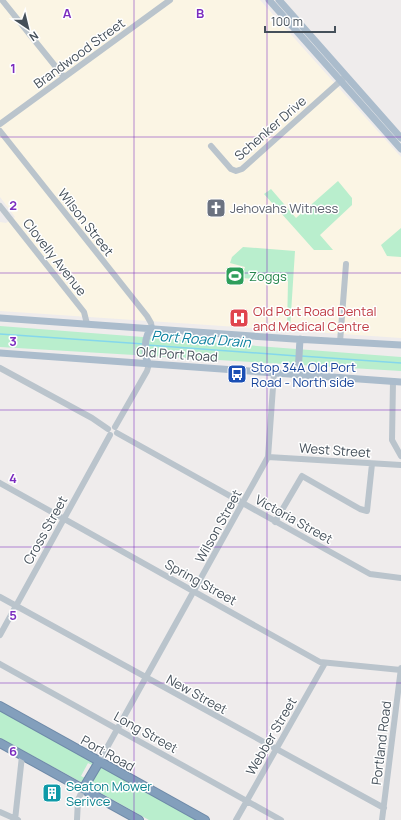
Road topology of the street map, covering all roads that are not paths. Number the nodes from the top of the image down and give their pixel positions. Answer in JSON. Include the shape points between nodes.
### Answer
{"nodes":[{"id":1,"x":2,"y":0,"type":"edge"},
{"id":2,"x":170,"y":0,"type":"edge"},
{"id":3,"x":269,"y":0,"type":"edge"},
{"id":4,"x":279,"y":0,"type":"edge"},
{"id":5,"x":64,"y":77,"type":"junction"},
{"id":6,"x":343,"y":78,"type":"junction"},
{"id":7,"x":0,"y":124,"type":"edge"},
{"id":8,"x":0,"y":131,"type":"edge"},
{"id":9,"x":401,"y":138,"type":"edge"},
{"id":10,"x":211,"y":146,"type":"dead end"},
{"id":11,"x":401,"y":150,"type":"edge"},
{"id":12,"x":0,"y":206,"type":"edge"},
{"id":13,"x":6,"y":214,"type":"junction"},
{"id":14,"x":0,"y":217,"type":"edge"},
{"id":15,"x":346,"y":264,"type":"dead end"},
{"id":16,"x":0,"y":318,"type":"edge"},
{"id":17,"x":87,"y":324,"type":"junction"},
{"id":18,"x":152,"y":328,"type":"junction"},
{"id":19,"x":300,"y":339,"type":"junction"},
{"id":20,"x":340,"y":342,"type":"junction"},
{"id":21,"x":401,"y":345,"type":"edge"},
{"id":22,"x":0,"y":353,"type":"edge"},
{"id":23,"x":147,"y":361,"type":"junction"},
{"id":24,"x":0,"y":368,"type":"edge"},
{"id":25,"x":274,"y":372,"type":"junction"},
{"id":26,"x":298,"y":374,"type":"junction"},
{"id":27,"x":393,"y":381,"type":"junction"},
{"id":28,"x":401,"y":382,"type":"edge"},
{"id":29,"x":111,"y":430,"type":"junction"},
{"id":30,"x":392,"y":440,"type":"junction"},
{"id":31,"x":401,"y":441,"type":"edge"},
{"id":32,"x":401,"y":456,"type":"edge"},
{"id":33,"x":268,"y":457,"type":"junction"},
{"id":34,"x":372,"y":464,"type":"junction"},
{"id":35,"x":401,"y":465,"type":"edge"},
{"id":36,"x":0,"y":483,"type":"edge"},
{"id":37,"x":243,"y":504,"type":"junction"},
{"id":38,"x":64,"y":519,"type":"junction"},
{"id":39,"x":275,"y":522,"type":"junction"},
{"id":40,"x":401,"y":578,"type":"edge"},
{"id":41,"x":195,"y":591,"type":"junction"},
{"id":42,"x":0,"y":597,"type":"edge"},
{"id":43,"x":16,"y":606,"type":"junction"},
{"id":44,"x":0,"y":635,"type":"edge"},
{"id":45,"x":0,"y":664,"type":"edge"},
{"id":46,"x":325,"y":664,"type":"junction"},
{"id":47,"x":401,"y":669,"type":"edge"},
{"id":48,"x":146,"y":678,"type":"junction"},
{"id":49,"x":400,"y":680,"type":"edge"},
{"id":50,"x":0,"y":706,"type":"edge"},
{"id":51,"x":117,"y":729,"type":"junction"},
{"id":52,"x":0,"y":743,"type":"edge"},
{"id":53,"x":276,"y":750,"type":"junction"},
{"id":54,"x":22,"y":756,"type":"junction"},
{"id":55,"x":99,"y":762,"type":"junction"},
{"id":56,"x":83,"y":789,"type":"junction"},
{"id":57,"x":247,"y":801,"type":"junction"},
{"id":58,"x":384,"y":808,"type":"junction"},
{"id":59,"x":0,"y":812,"type":"edge"},
{"id":60,"x":16,"y":820,"type":"edge"},
{"id":61,"x":77,"y":820,"type":"edge"},
{"id":62,"x":139,"y":820,"type":"edge"},
{"id":63,"x":205,"y":820,"type":"edge"},
{"id":64,"x":236,"y":820,"type":"edge"},
{"id":65,"x":281,"y":820,"type":"edge"},
{"id":66,"x":382,"y":820,"type":"edge"}],
"edges":[{"from":1,"to":5,"type":"street"},
{"from":2,"to":5,"type":"street","name":"Brandwood Street"},
{"from":3,"to":6,"type":"main road"},
{"from":4,"to":6,"type":"main road"},
{"from":5,"to":7,"type":"street","name":"Brandwood Street"},
{"from":6,"to":9,"type":"main road"},
{"from":6,"to":10,"type":"street","name":"Schenker Drive","via":[[242,168],[236,171],[231,169]]},
{"from":6,"to":11,"type":"main road"},
{"from":8,"to":18,"type":"street","name":"Wilson Street","via":[[147,316]]},
{"from":12,"to":13,"type":"street","name":"Clovelly Avenue"},
{"from":13,"to":14,"type":"street"},
{"from":13,"to":17,"type":"street","name":"Clovelly Avenue","via":[[84,312]]},
{"from":15,"to":20,"type":"street"},
{"from":16,"to":17,"type":"main road","name":"Old Port Road"},
{"from":17,"to":18,"type":"main road","name":"Old Port Road"},
{"from":18,"to":19,"type":"main road","name":"Old Port Road"},
{"from":18,"to":23,"type":"main road","via":[[147,336]]},
{"from":19,"to":20,"type":"main road","name":"Old Port Road"},
{"from":19,"to":26,"type":"main road"},
{"from":20,"to":21,"type":"main road","name":"Old Port Road"},
{"from":22,"to":23,"type":"main road","name":"Old Port Road"},
{"from":23,"to":25,"type":"main road","name":"Old Port Road"},
{"from":23,"to":29,"type":"street","name":"Cross Street","via":[[147,371]]},
{"from":24,"to":29,"type":"street"},
{"from":25,"to":26,"type":"main road","name":"Old Port Road"},
{"from":25,"to":33,"type":"street","name":"Wilson Street"},
{"from":26,"to":27,"type":"main road","name":"Old Port Road"},
{"from":27,"to":28,"type":"main road","name":"Old Port Road"},
{"from":27,"to":30,"type":"street"},
{"from":29,"to":37,"type":"street","name":"Victoria Street","via":[[118,430],[117,433]]},
{"from":29,"to":38,"type":"street","name":"Cross Street"},
{"from":30,"to":31,"type":"street"},
{"from":30,"to":32,"type":"street"},
{"from":33,"to":34,"type":"street","name":"West Street"},
{"from":33,"to":37,"type":"street","name":"Wilson Street"},
{"from":34,"to":35,"type":"street","name":"West Street"},
{"from":34,"to":39,"type":"street","via":[[367,510],[360,509],[302,476]]},
{"from":36,"to":38,"type":"street","name":"Spring Street"},
{"from":37,"to":39,"type":"street","name":"Victoria Street"},
{"from":37,"to":41,"type":"street","name":"Wilson Street"},
{"from":38,"to":41,"type":"street","name":"Spring Street"},
{"from":38,"to":43,"type":"street","name":"Cross Street"},
{"from":39,"to":40,"type":"street","name":"Victoria Street","via":[[370,574]]},
{"from":41,"to":46,"type":"street","name":"Spring Street"},
{"from":41,"to":48,"type":"street","name":"Wilson Street"},
{"from":42,"to":43,"type":"street","name":"New Street"},
{"from":43,"to":44,"type":"street","name":"Cross Street"},
{"from":43,"to":48,"type":"street","name":"New Street"},
{"from":45,"to":51,"type":"street","name":"Long Street"},
{"from":46,"to":47,"type":"street","name":"Spring Street"},
{"from":46,"to":53,"type":"street","name":"Webber Street"},
{"from":47,"to":49,"type":"street","name":"Portland Road"},
{"from":48,"to":51,"type":"street","name":"Wilson Street"},
{"from":48,"to":53,"type":"street","name":"New Street"},
{"from":49,"to":58,"type":"street","name":"Portland Road"},
{"from":50,"to":55,"type":"highway","name":"Port Road"},
{"from":51,"to":55,"type":"street","name":"Wilson Street"},
{"from":51,"to":57,"type":"street","name":"Long Street"},
{"from":52,"to":54,"type":"highway"},
{"from":53,"to":57,"type":"street","name":"Webber Street"},
{"from":53,"to":58,"type":"street","name":"New Street"},
{"from":54,"to":56,"type":"highway"},
{"from":54,"to":60,"type":"street"},
{"from":55,"to":56,"type":"highway"},
{"from":55,"to":63,"type":"highway","name":"Port Road"},
{"from":56,"to":61,"type":"street","via":[[78,800]]},
{"from":56,"to":62,"type":"highway"},
{"from":57,"to":64,"type":"street","name":"Webber Street"},
{"from":57,"to":65,"type":"street","name":"Long Street"},
{"from":58,"to":66,"type":"street","name":"Portland Road"},
{"from":59,"to":60,"type":"street"}]}
